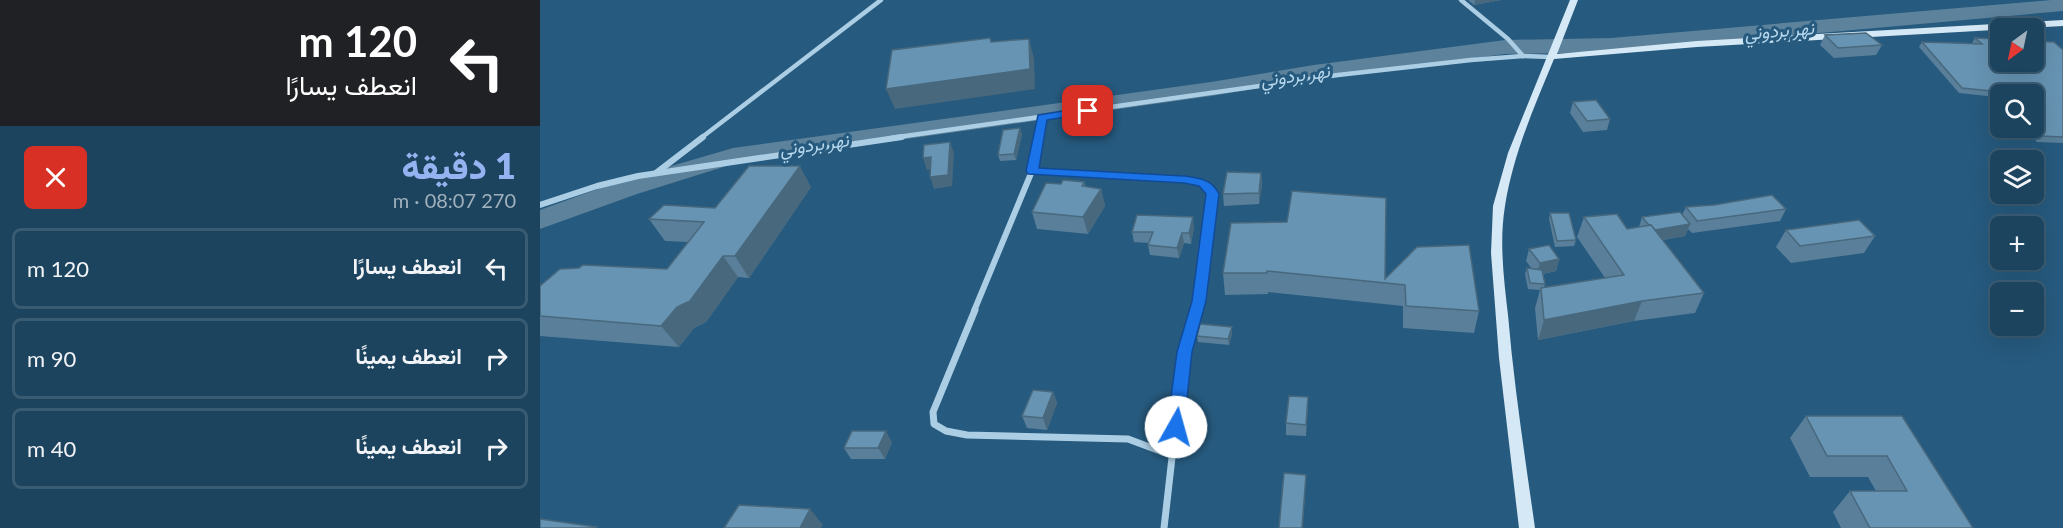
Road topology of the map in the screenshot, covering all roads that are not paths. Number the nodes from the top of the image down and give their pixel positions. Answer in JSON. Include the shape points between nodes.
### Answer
{"nodes":[{"id":1,"x":881,"y":0,"type":"edge"},
{"id":2,"x":1461,"y":0,"type":"edge"},
{"id":3,"x":1574,"y":0,"type":"edge"},
{"id":4,"x":2063,"y":22,"type":"edge"},
{"id":5,"x":1553,"y":54,"type":"junction"},
{"id":6,"x":1522,"y":56,"type":"junction"},
{"id":7,"x":1042,"y":117,"type":"junction"},
{"id":8,"x":1032,"y":171,"type":"junction"},
{"id":9,"x":656,"y":174,"type":"junction"},
{"id":10,"x":540,"y":205,"type":"edge"},
{"id":11,"x":1171,"y":455,"type":"junction"},
{"id":12,"x":1164,"y":528,"type":"edge"},
{"id":13,"x":1527,"y":528,"type":"edge"}],
"edges":[{"from":1,"to":9,"type":"street"},
{"from":2,"to":6,"type":"street","via":[[1508,39]]},
{"from":3,"to":5,"type":"main road"},
{"from":4,"to":5,"type":"main road"},
{"from":5,"to":6,"type":"street"},
{"from":5,"to":13,"type":"main road","via":[[1508,170],[1499,207],[1502,325]]},
{"from":6,"to":7,"type":"street","via":[[1338,75]]},
{"from":7,"to":8,"type":"street"},
{"from":7,"to":9,"type":"street"},
{"from":8,"to":11,"type":"street","via":[[1184,180],[1203,183],[1210,189],[1212,205],[1199,301],[1184,352]]},
{"from":8,"to":11,"type":"street","via":[[936,404],[934,424],[941,431],[970,435],[1128,439]]},
{"from":9,"to":10,"type":"street","via":[[597,186]]},
{"from":11,"to":12,"type":"street"}]}
